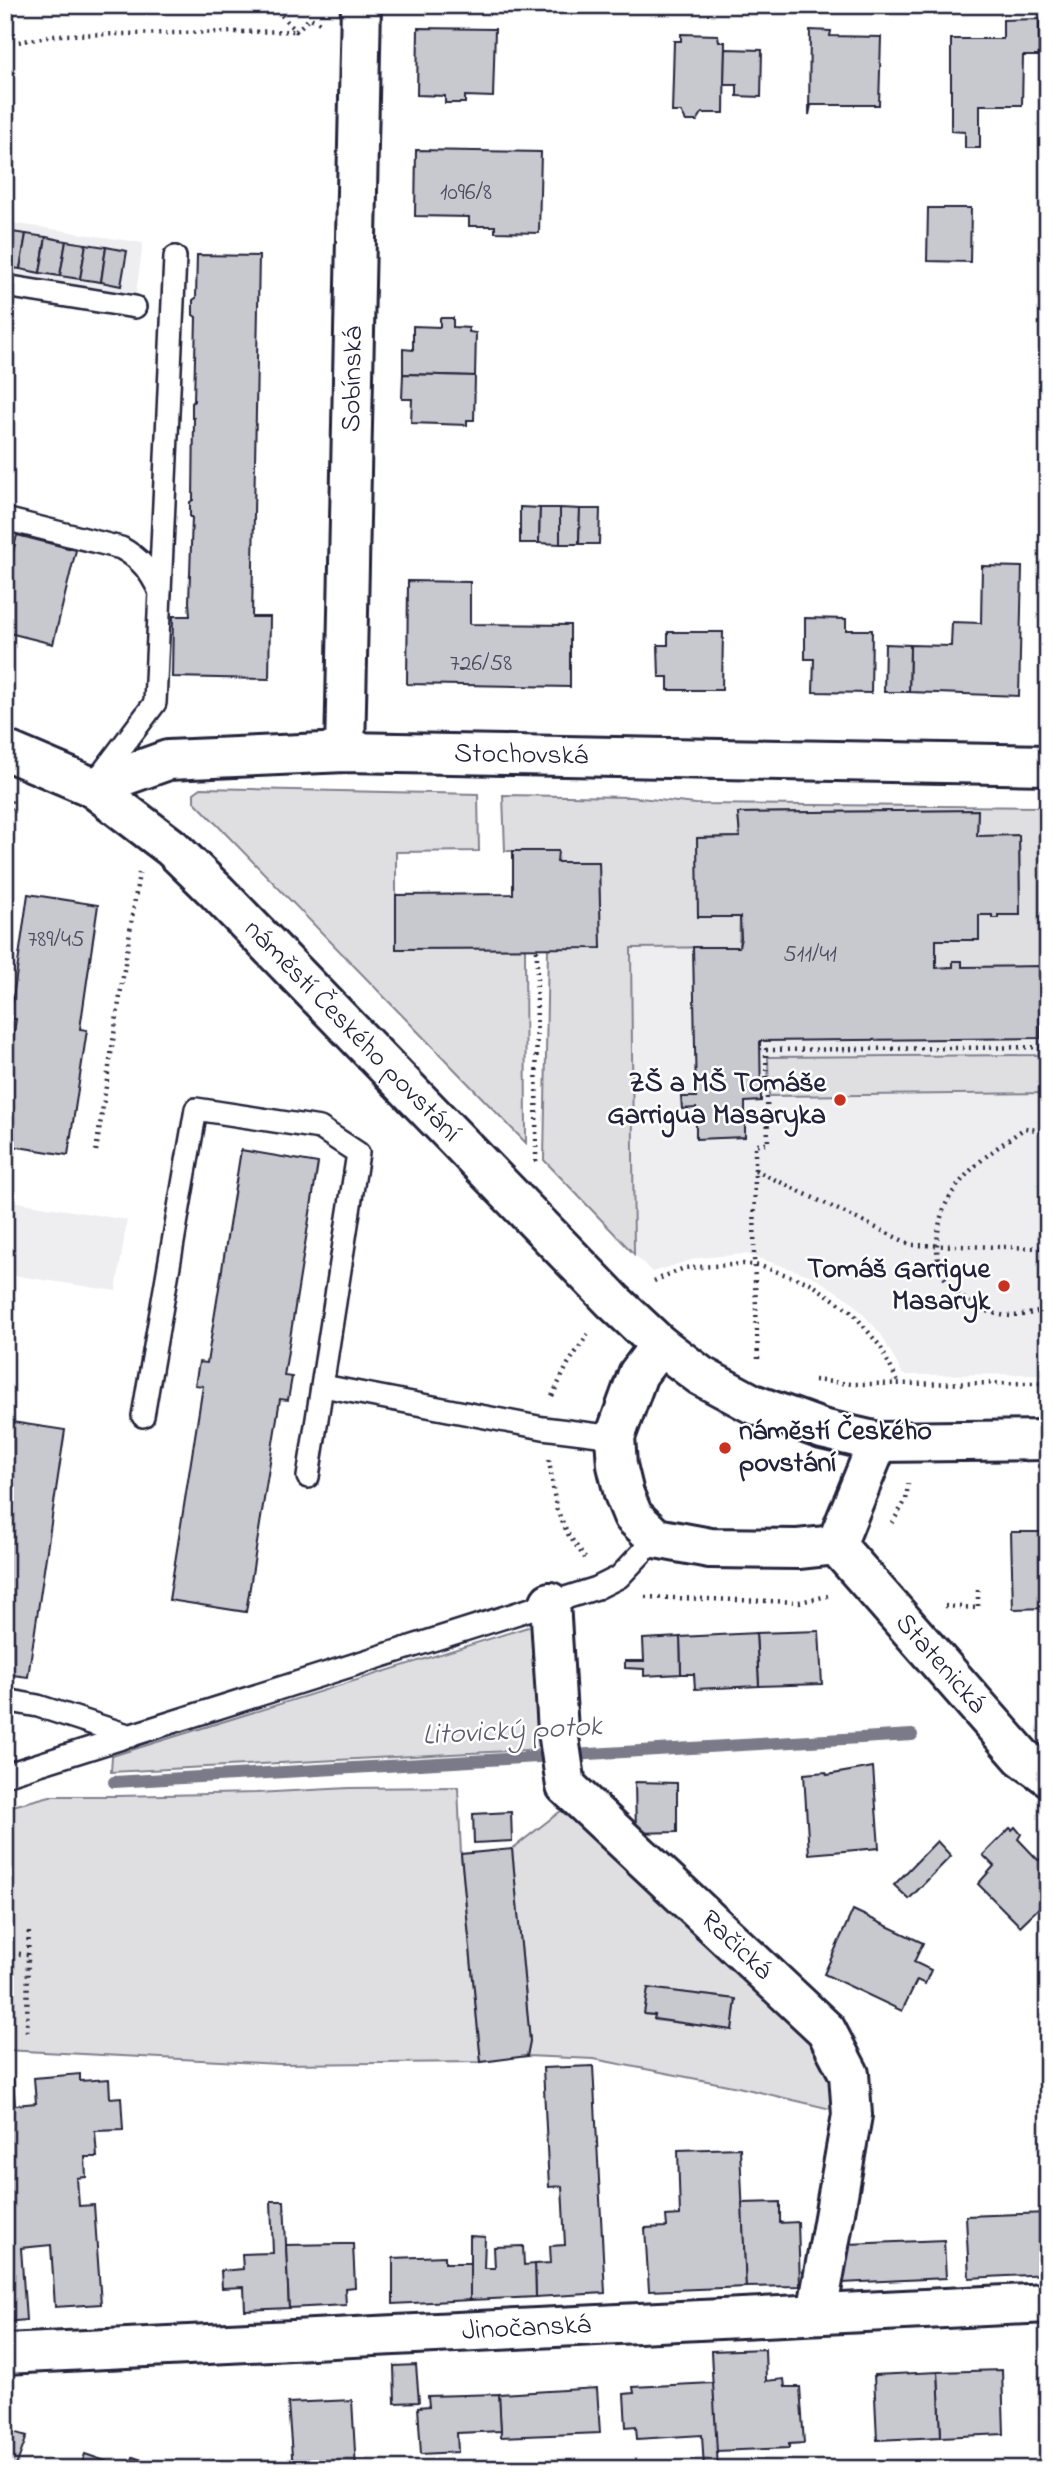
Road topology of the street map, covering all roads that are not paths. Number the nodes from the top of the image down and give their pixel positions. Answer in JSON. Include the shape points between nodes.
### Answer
{"nodes":[{"id":1,"x":360,"y":24,"type":"edge"},
{"id":2,"x":175,"y":257,"type":"dead end"},
{"id":3,"x":5,"y":286,"type":"edge"},
{"id":4,"x":135,"y":307,"type":"dead end"},
{"id":5,"x":5,"y":519,"type":"edge"},
{"id":6,"x":161,"y":596,"type":"junction"},
{"id":7,"x":5,"y":750,"type":"edge"},
{"id":8,"x":345,"y":752,"type":"junction"},
{"id":9,"x":1048,"y":765,"type":"edge"},
{"id":10,"x":92,"y":787,"type":"junction"},
{"id":11,"x":660,"y":1345,"type":"junction"},
{"id":12,"x":323,"y":1386,"type":"junction"},
{"id":13,"x":143,"y":1416,"type":"dead end"},
{"id":14,"x":615,"y":1437,"type":"junction"},
{"id":15,"x":1048,"y":1440,"type":"edge"},
{"id":16,"x":878,"y":1442,"type":"junction"},
{"id":17,"x":308,"y":1477,"type":"dead end"},
{"id":18,"x":656,"y":1538,"type":"junction"},
{"id":19,"x":836,"y":1545,"type":"junction"},
{"id":20,"x":550,"y":1602,"type":"junction"},
{"id":21,"x":5,"y":1700,"type":"edge"},
{"id":22,"x":131,"y":1736,"type":"junction"},
{"id":23,"x":1035,"y":1766,"type":"edge"},
{"id":24,"x":5,"y":1775,"type":"edge"},
{"id":25,"x":1048,"y":2303,"type":"edge"},
{"id":26,"x":817,"y":2314,"type":"junction"},
{"id":27,"x":5,"y":2354,"type":"edge"}],
"edges":[{"from":1,"to":8,"type":"street","name":"Sobínská"},
{"from":2,"to":6,"type":"lane"},
{"from":3,"to":4,"type":"lane"},
{"from":5,"to":6,"type":"lane","via":[[121,548],[150,572]]},
{"from":6,"to":10,"type":"lane","via":[[155,703]]},
{"from":7,"to":10,"type":"street"},
{"from":8,"to":9,"type":"street","name":"Stochovská"},
{"from":8,"to":10,"type":"street","name":"Stochovská","via":[[168,760]]},
{"from":10,"to":11,"type":"street","name":"náměstí Českého povstání","via":[[172,848],[217,892]]},
{"from":11,"to":14,"type":"street","via":[[638,1374]]},
{"from":11,"to":16,"type":"street","name":"náměstí Českého povstání","via":[[701,1376],[753,1404],[822,1429]]},
{"from":12,"to":13,"type":"lane","via":[[358,1153],[320,1128],[196,1110]]},
{"from":12,"to":14,"type":"lane","via":[[543,1428]]},
{"from":12,"to":17,"type":"lane"},
{"from":14,"to":18,"type":"street","via":[[624,1494],[633,1516]]},
{"from":15,"to":16,"type":"street","name":"náměstí Českého povstání"},
{"from":16,"to":19,"type":"street"},
{"from":18,"to":19,"type":"street","via":[[710,1548]]},
{"from":18,"to":20,"type":"lane","via":[[619,1577]]},
{"from":19,"to":23,"type":"street","name":"Statenická"},
{"from":20,"to":22,"type":"lane"},
{"from":20,"to":26,"type":"street","name":"Račická","via":[[566,1786],[826,2030],[849,2074],[852,2115]]},
{"from":21,"to":22,"type":"lane"},
{"from":22,"to":24,"type":"lane"},
{"from":25,"to":26,"type":"street","name":"Jinočanská"},
{"from":26,"to":27,"type":"street","name":"Jinočanská"}]}
